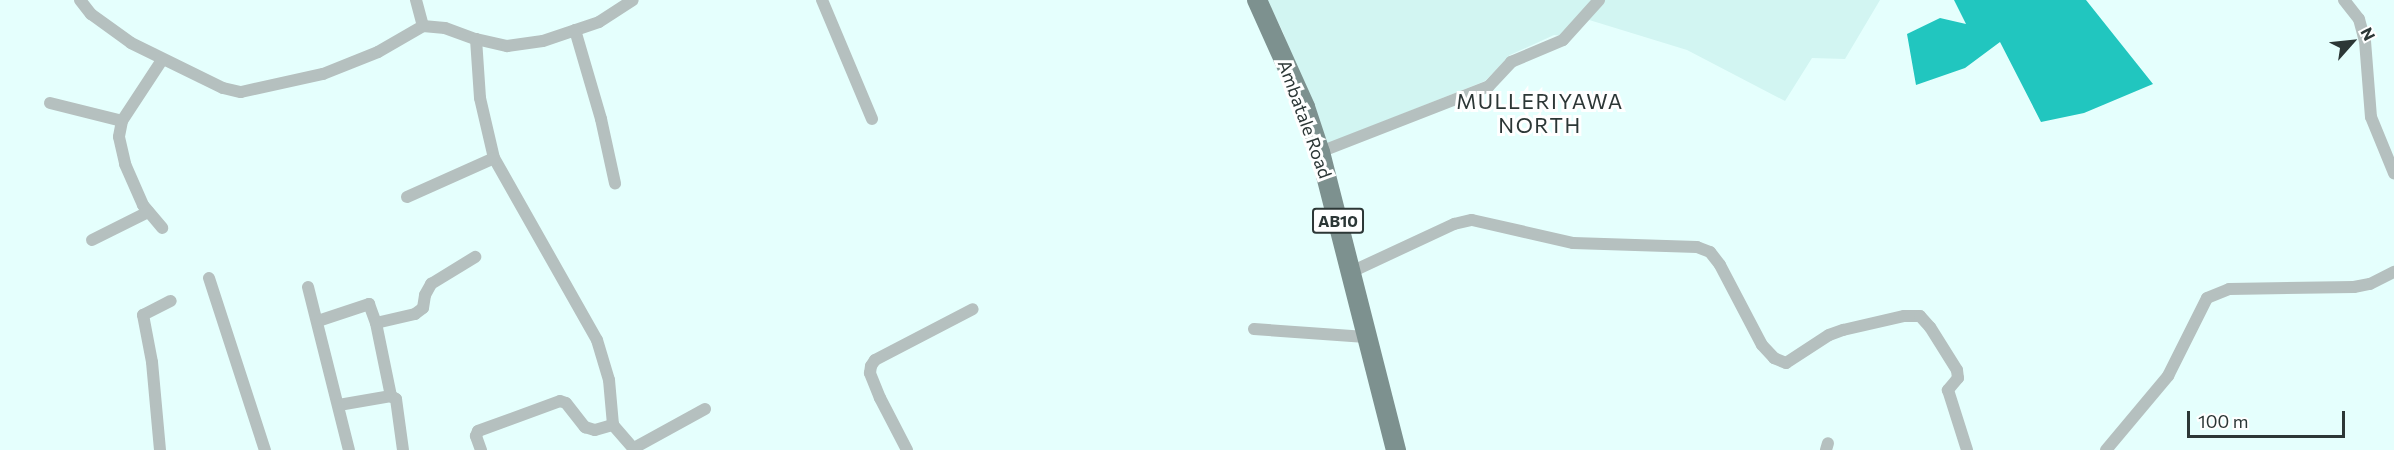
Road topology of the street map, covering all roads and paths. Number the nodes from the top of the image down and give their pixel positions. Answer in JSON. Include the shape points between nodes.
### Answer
{"nodes":[{"id":1,"x":416,"y":0,"type":"edge"},
{"id":2,"x":633,"y":0,"type":"edge"},
{"id":3,"x":822,"y":0,"type":"edge"},
{"id":4,"x":1257,"y":0,"type":"edge"},
{"id":5,"x":1599,"y":0,"type":"edge"},
{"id":6,"x":2344,"y":0,"type":"edge"},
{"id":7,"x":86,"y":2,"type":"edge"},
{"id":8,"x":615,"y":4,"type":"edge"},
{"id":9,"x":423,"y":26,"type":"junction"},
{"id":10,"x":575,"y":30,"type":"junction"},
{"id":11,"x":476,"y":39,"type":"junction"},
{"id":12,"x":162,"y":60,"type":"junction"},
{"id":13,"x":50,"y":103,"type":"dead end"},
{"id":14,"x":872,"y":119,"type":"dead end"},
{"id":15,"x":122,"y":121,"type":"junction"},
{"id":16,"x":1320,"y":152,"type":"junction"},
{"id":17,"x":495,"y":158,"type":"junction"},
{"id":18,"x":2394,"y":173,"type":"edge"},
{"id":19,"x":615,"y":183,"type":"dead end"},
{"id":20,"x":407,"y":197,"type":"dead end"},
{"id":21,"x":148,"y":212,"type":"junction"},
{"id":22,"x":162,"y":228,"type":"dead end"},
{"id":23,"x":92,"y":240,"type":"dead end"},
{"id":24,"x":475,"y":257,"type":"dead end"},
{"id":25,"x":2394,"y":272,"type":"edge"},
{"id":26,"x":1351,"y":273,"type":"junction"},
{"id":27,"x":209,"y":278,"type":"dead end"},
{"id":28,"x":308,"y":287,"type":"dead end"},
{"id":29,"x":171,"y":301,"type":"dead end"},
{"id":30,"x":973,"y":309,"type":"dead end"},
{"id":31,"x":318,"y":321,"type":"junction"},
{"id":32,"x":376,"y":323,"type":"junction"},
{"id":33,"x":1254,"y":329,"type":"dead end"},
{"id":34,"x":1366,"y":337,"type":"junction"},
{"id":35,"x":391,"y":396,"type":"junction"},
{"id":36,"x":339,"y":405,"type":"junction"},
{"id":37,"x":705,"y":409,"type":"dead end"},
{"id":38,"x":613,"y":425,"type":"junction"},
{"id":39,"x":635,"y":449,"type":"edge"},
{"id":40,"x":160,"y":450,"type":"edge"},
{"id":41,"x":265,"y":450,"type":"edge"},
{"id":42,"x":349,"y":450,"type":"edge"},
{"id":43,"x":403,"y":450,"type":"edge"},
{"id":44,"x":481,"y":450,"type":"edge"},
{"id":45,"x":907,"y":450,"type":"edge"},
{"id":46,"x":1396,"y":450,"type":"edge"},
{"id":47,"x":1966,"y":450,"type":"edge"},
{"id":48,"x":2106,"y":450,"type":"edge"}],
"edges":[{"from":1,"to":9,"type":"street"},
{"from":2,"to":8,"type":"street"},
{"from":3,"to":14,"type":"street"},
{"from":4,"to":16,"type":"main road","name":"Ambatale Road","number":"AB10","via":[[1305,107]]},
{"from":5,"to":16,"type":"street","via":[[1563,40],[1511,62],[1490,86]]},
{"from":6,"to":18,"type":"street","via":[[2359,19],[2365,41],[2371,117]]},
{"from":7,"to":12,"type":"street","via":[[131,44]]},
{"from":8,"to":10,"type":"street","via":[[599,22]]},
{"from":9,"to":11,"type":"street","via":[[445,27]]},
{"from":9,"to":12,"type":"street","via":[[378,52],[323,74],[241,92],[223,88]]},
{"from":10,"to":11,"type":"street","via":[[543,41],[507,46]]},
{"from":10,"to":19,"type":"street"},
{"from":11,"to":17,"type":"street","via":[[480,98]]},
{"from":12,"to":15,"type":"street"},
{"from":13,"to":15,"type":"street"},
{"from":15,"to":21,"type":"street","via":[[121,151]]},
{"from":16,"to":26,"type":"main road","name":"Ambatale Road","number":"AB10"},
{"from":17,"to":20,"type":"street"},
{"from":17,"to":38,"type":"street","via":[[597,340],[609,380]]},
{"from":21,"to":22,"type":"street"},
{"from":21,"to":23,"type":"street"},
{"from":24,"to":32,"type":"street","via":[[431,284],[423,308],[415,314]]},
{"from":25,"to":48,"type":"street","via":[[2354,287],[2229,289],[2207,298],[2168,376]]},
{"from":26,"to":34,"type":"main road","name":"Ambatale Road","number":"AB10"},
{"from":26,"to":47,"type":"street","via":[[1454,224],[1472,220],[1574,243],[1697,247],[1710,252],[1720,265],[1762,345],[1774,358],[1786,363],[1828,335],[1904,316],[1920,316],[1957,370],[1958,378],[1948,390]]},
{"from":27,"to":41,"type":"street"},
{"from":28,"to":31,"type":"street"},
{"from":29,"to":40,"type":"street","via":[[143,315],[152,362]]},
{"from":30,"to":45,"type":"street","via":[[875,360],[871,366],[880,398]]},
{"from":31,"to":32,"type":"street","via":[[369,304]]},
{"from":31,"to":36,"type":"street"},
{"from":32,"to":35,"type":"street"},
{"from":33,"to":34,"type":"street"},
{"from":34,"to":46,"type":"main road","name":"Ambatale Road","number":"AB10"},
{"from":35,"to":36,"type":"street"},
{"from":35,"to":43,"type":"street","via":[[396,399]]},
{"from":36,"to":42,"type":"street"},
{"from":37,"to":39,"type":"street"},
{"from":38,"to":39,"type":"street"},
{"from":38,"to":44,"type":"street","via":[[595,430],[585,427],[560,401],[478,430]]}]}
